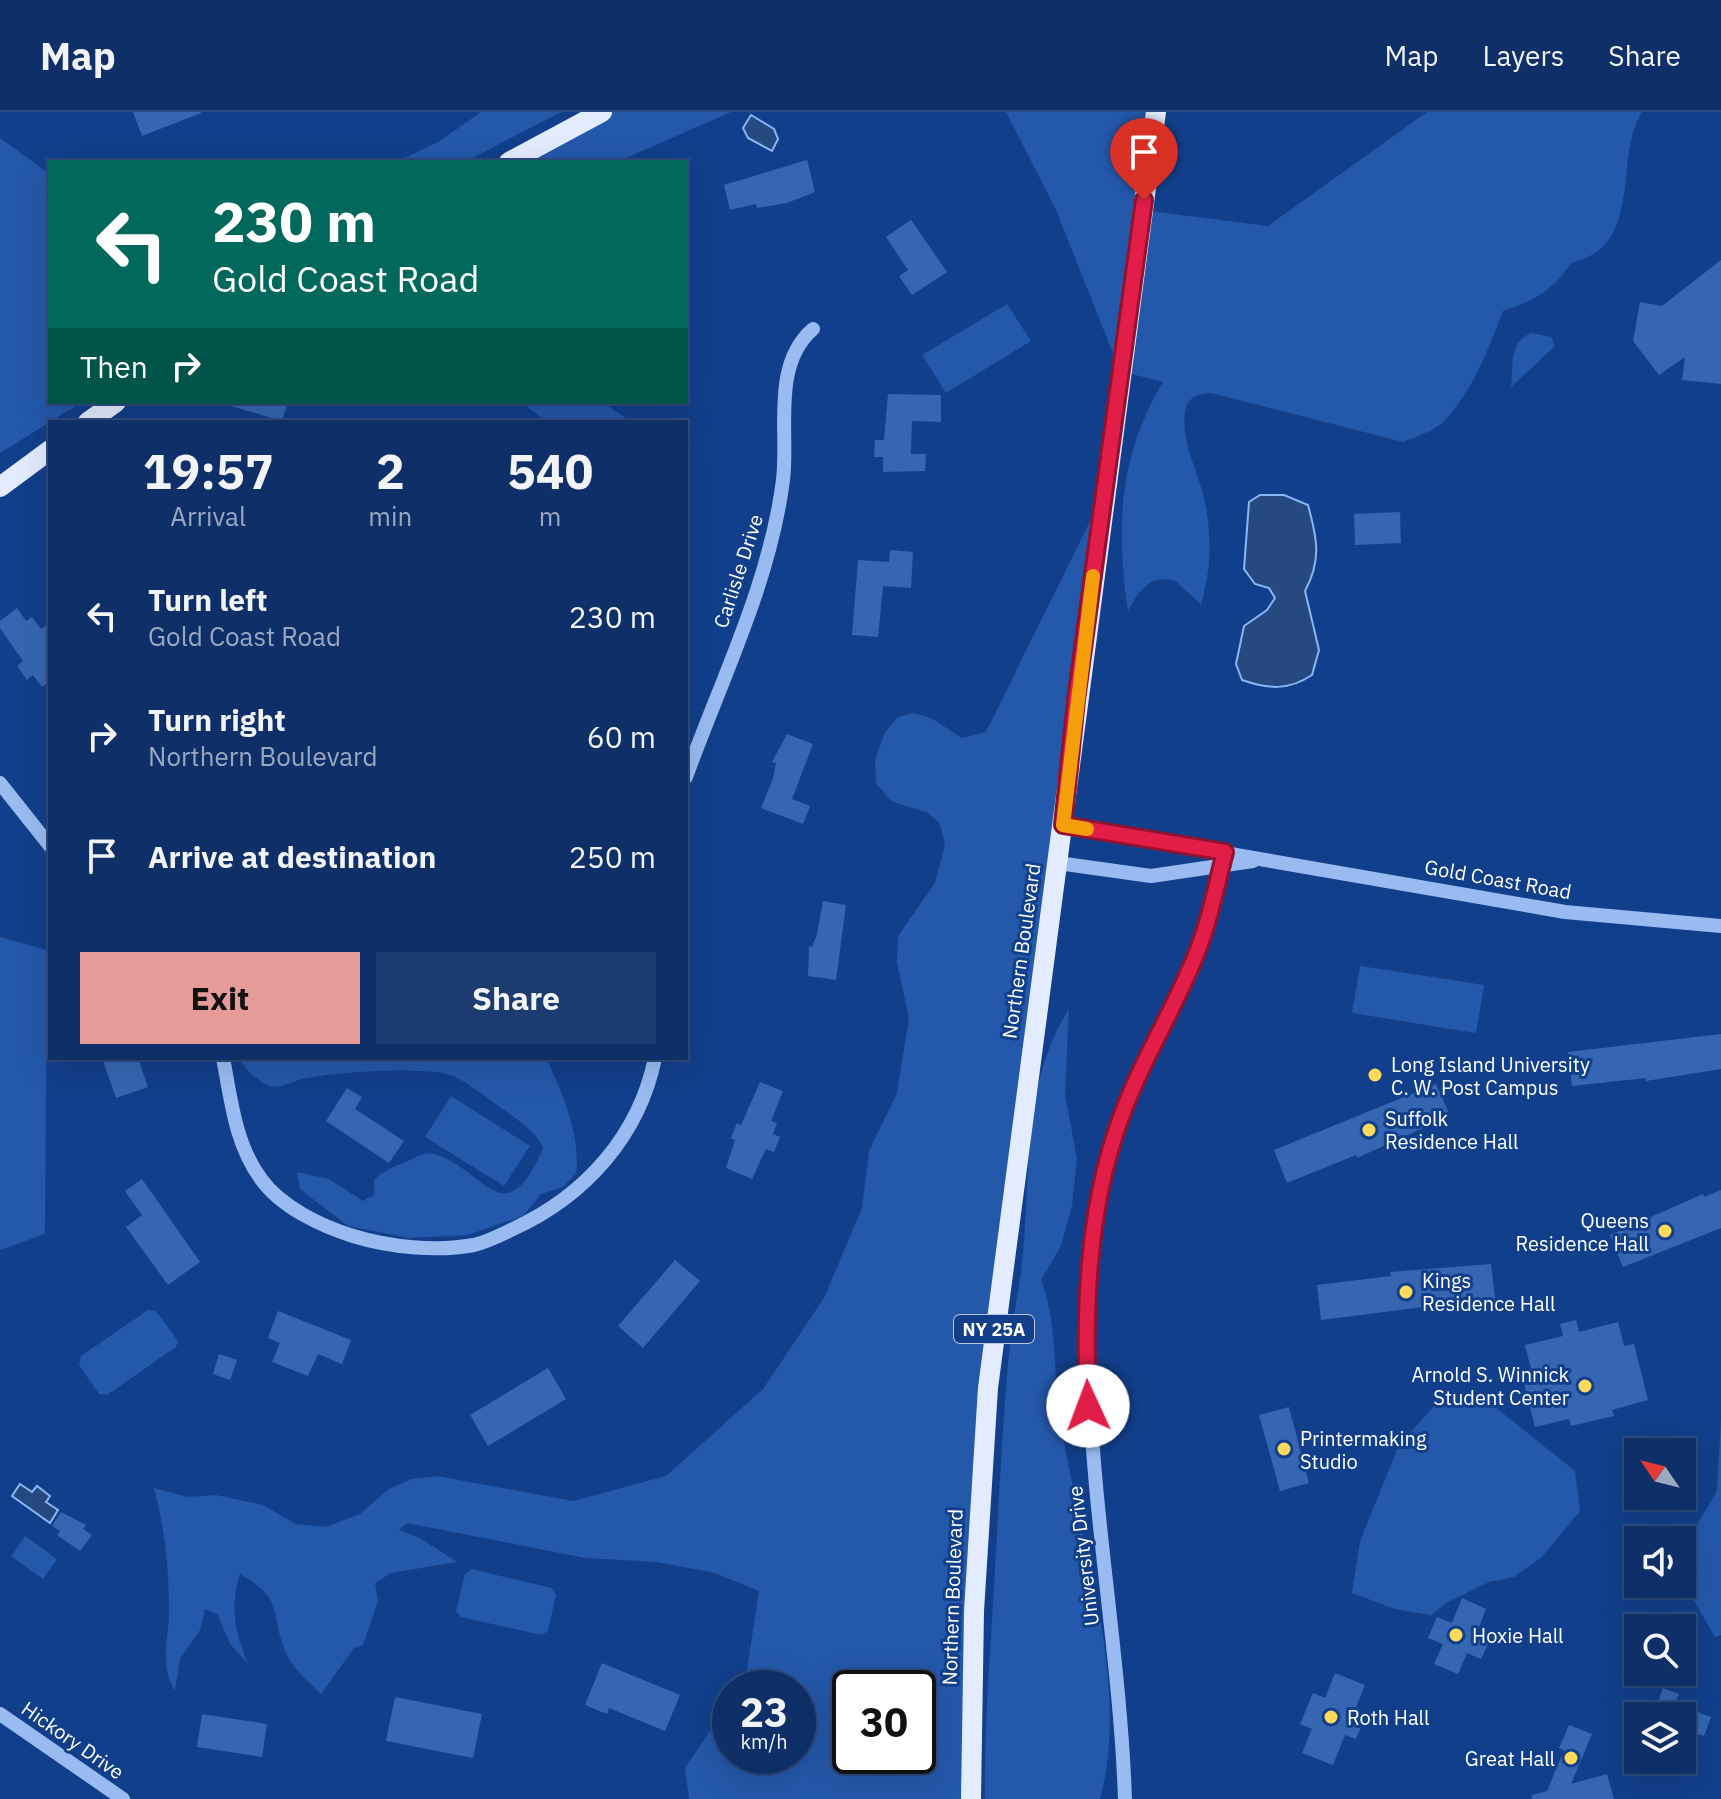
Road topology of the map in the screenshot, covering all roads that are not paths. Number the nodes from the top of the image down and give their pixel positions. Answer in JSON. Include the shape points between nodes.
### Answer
{"nodes":[{"id":1,"x":602,"y":112,"type":"edge"},
{"id":2,"x":1156,"y":112,"type":"edge"},
{"id":3,"x":513,"y":160,"type":"edge"},
{"id":4,"x":813,"y":329,"type":"dead end"},
{"id":5,"x":113,"y":404,"type":"edge"},
{"id":6,"x":91,"y":420,"type":"edge"},
{"id":7,"x":48,"y":451,"type":"edge"},
{"id":8,"x":0,"y":487,"type":"edge"},
{"id":9,"x":688,"y":771,"type":"edge"},
{"id":10,"x":0,"y":783,"type":"edge"},
{"id":11,"x":1063,"y":825,"type":"junction"},
{"id":12,"x":48,"y":843,"type":"edge"},
{"id":13,"x":1223,"y":859,"type":"junction"},
{"id":14,"x":1058,"y":863,"type":"junction"},
{"id":15,"x":1721,"y":926,"type":"edge"},
{"id":16,"x":223,"y":1060,"type":"edge"},
{"id":17,"x":655,"y":1060,"type":"edge"},
{"id":18,"x":0,"y":1714,"type":"edge"},
{"id":19,"x":123,"y":1799,"type":"edge"},
{"id":20,"x":971,"y":1799,"type":"edge"},
{"id":21,"x":1125,"y":1799,"type":"edge"}],
"edges":[{"from":1,"to":3,"type":"main road"},
{"from":2,"to":11,"type":"main road","name":"Northern Boulevard","number":"NY 25A"},
{"from":4,"to":9,"type":"street","name":"Carlisle Drive","via":[[797,345],[788,368],[775,531]]},
{"from":5,"to":6,"type":"main road"},
{"from":7,"to":8,"type":"main road"},
{"from":10,"to":12,"type":"street"},
{"from":11,"to":13,"type":"street","name":"Gold Coast Road"},
{"from":11,"to":14,"type":"main road","name":"Northern Boulevard","number":"NY 25A"},
{"from":13,"to":14,"type":"street","name":"Gold Coast Road","via":[[1151,876]]},
{"from":13,"to":15,"type":"street","name":"Gold Coast Road","via":[[1269,859],[1565,912]]},
{"from":13,"to":21,"type":"street","name":"University Drive","via":[[1195,957],[1118,1125],[1101,1189],[1090,1275],[1088,1406],[1122,1716]]},
{"from":14,"to":20,"type":"main road","name":"Northern Boulevard","number":"NY 25A","via":[[988,1388],[974,1611]]},
{"from":16,"to":17,"type":"street","via":[[242,1146],[270,1188],[335,1230],[415,1248],[474,1245],[537,1218],[573,1194],[625,1135],[650,1083]]},
{"from":18,"to":19,"type":"street","name":"Hickory Drive"}]}
